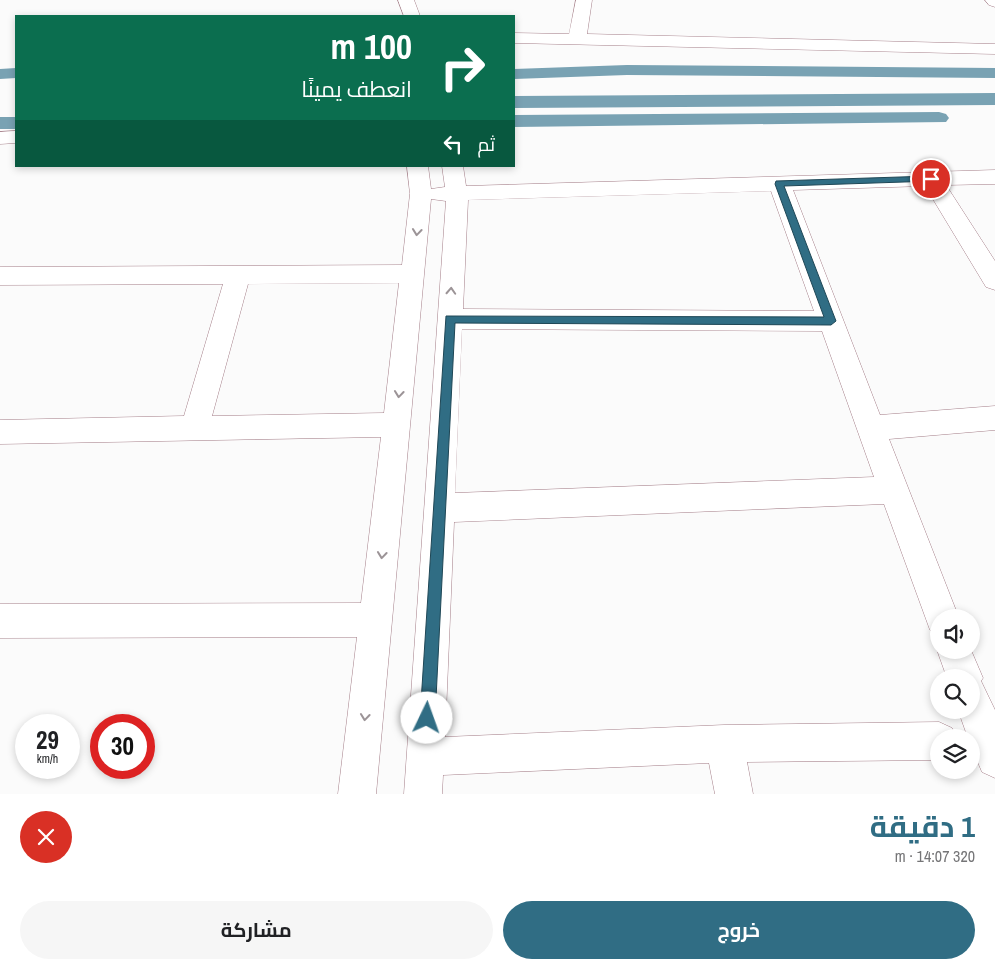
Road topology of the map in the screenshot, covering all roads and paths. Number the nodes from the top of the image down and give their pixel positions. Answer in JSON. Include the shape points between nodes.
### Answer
{"nodes":[{"id":1,"x":406,"y":0,"type":"edge"},
{"id":2,"x":584,"y":0,"type":"edge"},
{"id":3,"x":412,"y":15,"type":"edge"},
{"id":4,"x":515,"y":38,"type":"edge"},
{"id":5,"x":577,"y":40,"type":"junction"},
{"id":6,"x":995,"y":49,"type":"edge"},
{"id":7,"x":15,"y":137,"type":"edge"},
{"id":8,"x":0,"y":138,"type":"edge"},
{"id":9,"x":995,"y":177,"type":"edge"},
{"id":10,"x":931,"y":179,"type":"junction"},
{"id":11,"x":419,"y":180,"type":"edge"},
{"id":12,"x":454,"y":180,"type":"edge"},
{"id":13,"x":779,"y":184,"type":"junction"},
{"id":14,"x":412,"y":274,"type":"junction"},
{"id":15,"x":238,"y":275,"type":"junction"},
{"id":16,"x":0,"y":276,"type":"edge"},
{"id":17,"x":995,"y":281,"type":"edge"},
{"id":18,"x":450,"y":319,"type":"junction"},
{"id":19,"x":831,"y":321,"type":"junction"},
{"id":20,"x":995,"y":418,"type":"edge"},
{"id":21,"x":396,"y":425,"type":"junction"},
{"id":22,"x":871,"y":428,"type":"junction"},
{"id":23,"x":194,"y":430,"type":"junction"},
{"id":24,"x":0,"y":432,"type":"edge"},
{"id":25,"x":894,"y":490,"type":"junction"},
{"id":26,"x":439,"y":508,"type":"junction"},
{"id":27,"x":939,"y":609,"type":"edge"},
{"id":28,"x":375,"y":620,"type":"junction"},
{"id":29,"x":0,"y":621,"type":"edge"},
{"id":30,"x":978,"y":719,"type":"edge"},
{"id":31,"x":930,"y":741,"type":"edge"},
{"id":32,"x":724,"y":744,"type":"junction"},
{"id":33,"x":985,"y":746,"type":"edge"},
{"id":34,"x":425,"y":757,"type":"junction"},
{"id":35,"x":357,"y":794,"type":"edge"},
{"id":36,"x":423,"y":794,"type":"edge"},
{"id":37,"x":734,"y":794,"type":"edge"}],
"edges":[{"from":1,"to":3,"type":"street"},
{"from":2,"to":5,"type":"street"},
{"from":4,"to":5,"type":"street"},
{"from":5,"to":6,"type":"street"},
{"from":7,"to":8,"type":"street"},
{"from":9,"to":10,"type":"street"},
{"from":10,"to":13,"type":"street"},
{"from":10,"to":17,"type":"street"},
{"from":11,"to":12,"type":"street"},
{"from":11,"to":14,"type":"street","one_way":true},
{"from":12,"to":13,"type":"street"},
{"from":18,"to":12,"type":"street","one_way":true},
{"from":13,"to":19,"type":"street"},
{"from":14,"to":15,"type":"street"},
{"from":14,"to":21,"type":"street","one_way":true},
{"from":15,"to":16,"type":"street"},
{"from":15,"to":23,"type":"street"},
{"from":18,"to":19,"type":"street"},
{"from":18,"to":26,"type":"street"},
{"from":19,"to":22,"type":"street"},
{"from":20,"to":22,"type":"street"},
{"from":21,"to":23,"type":"street"},
{"from":21,"to":28,"type":"street","one_way":true},
{"from":22,"to":25,"type":"street"},
{"from":23,"to":24,"type":"street"},
{"from":25,"to":26,"type":"street"},
{"from":25,"to":27,"type":"street"},
{"from":26,"to":34,"type":"street"},
{"from":28,"to":29,"type":"street"},
{"from":28,"to":35,"type":"street","one_way":true},
{"from":30,"to":33,"type":"street"},
{"from":31,"to":32,"type":"street"},
{"from":32,"to":34,"type":"street"},
{"from":32,"to":37,"type":"street"},
{"from":34,"to":36,"type":"street"}]}
